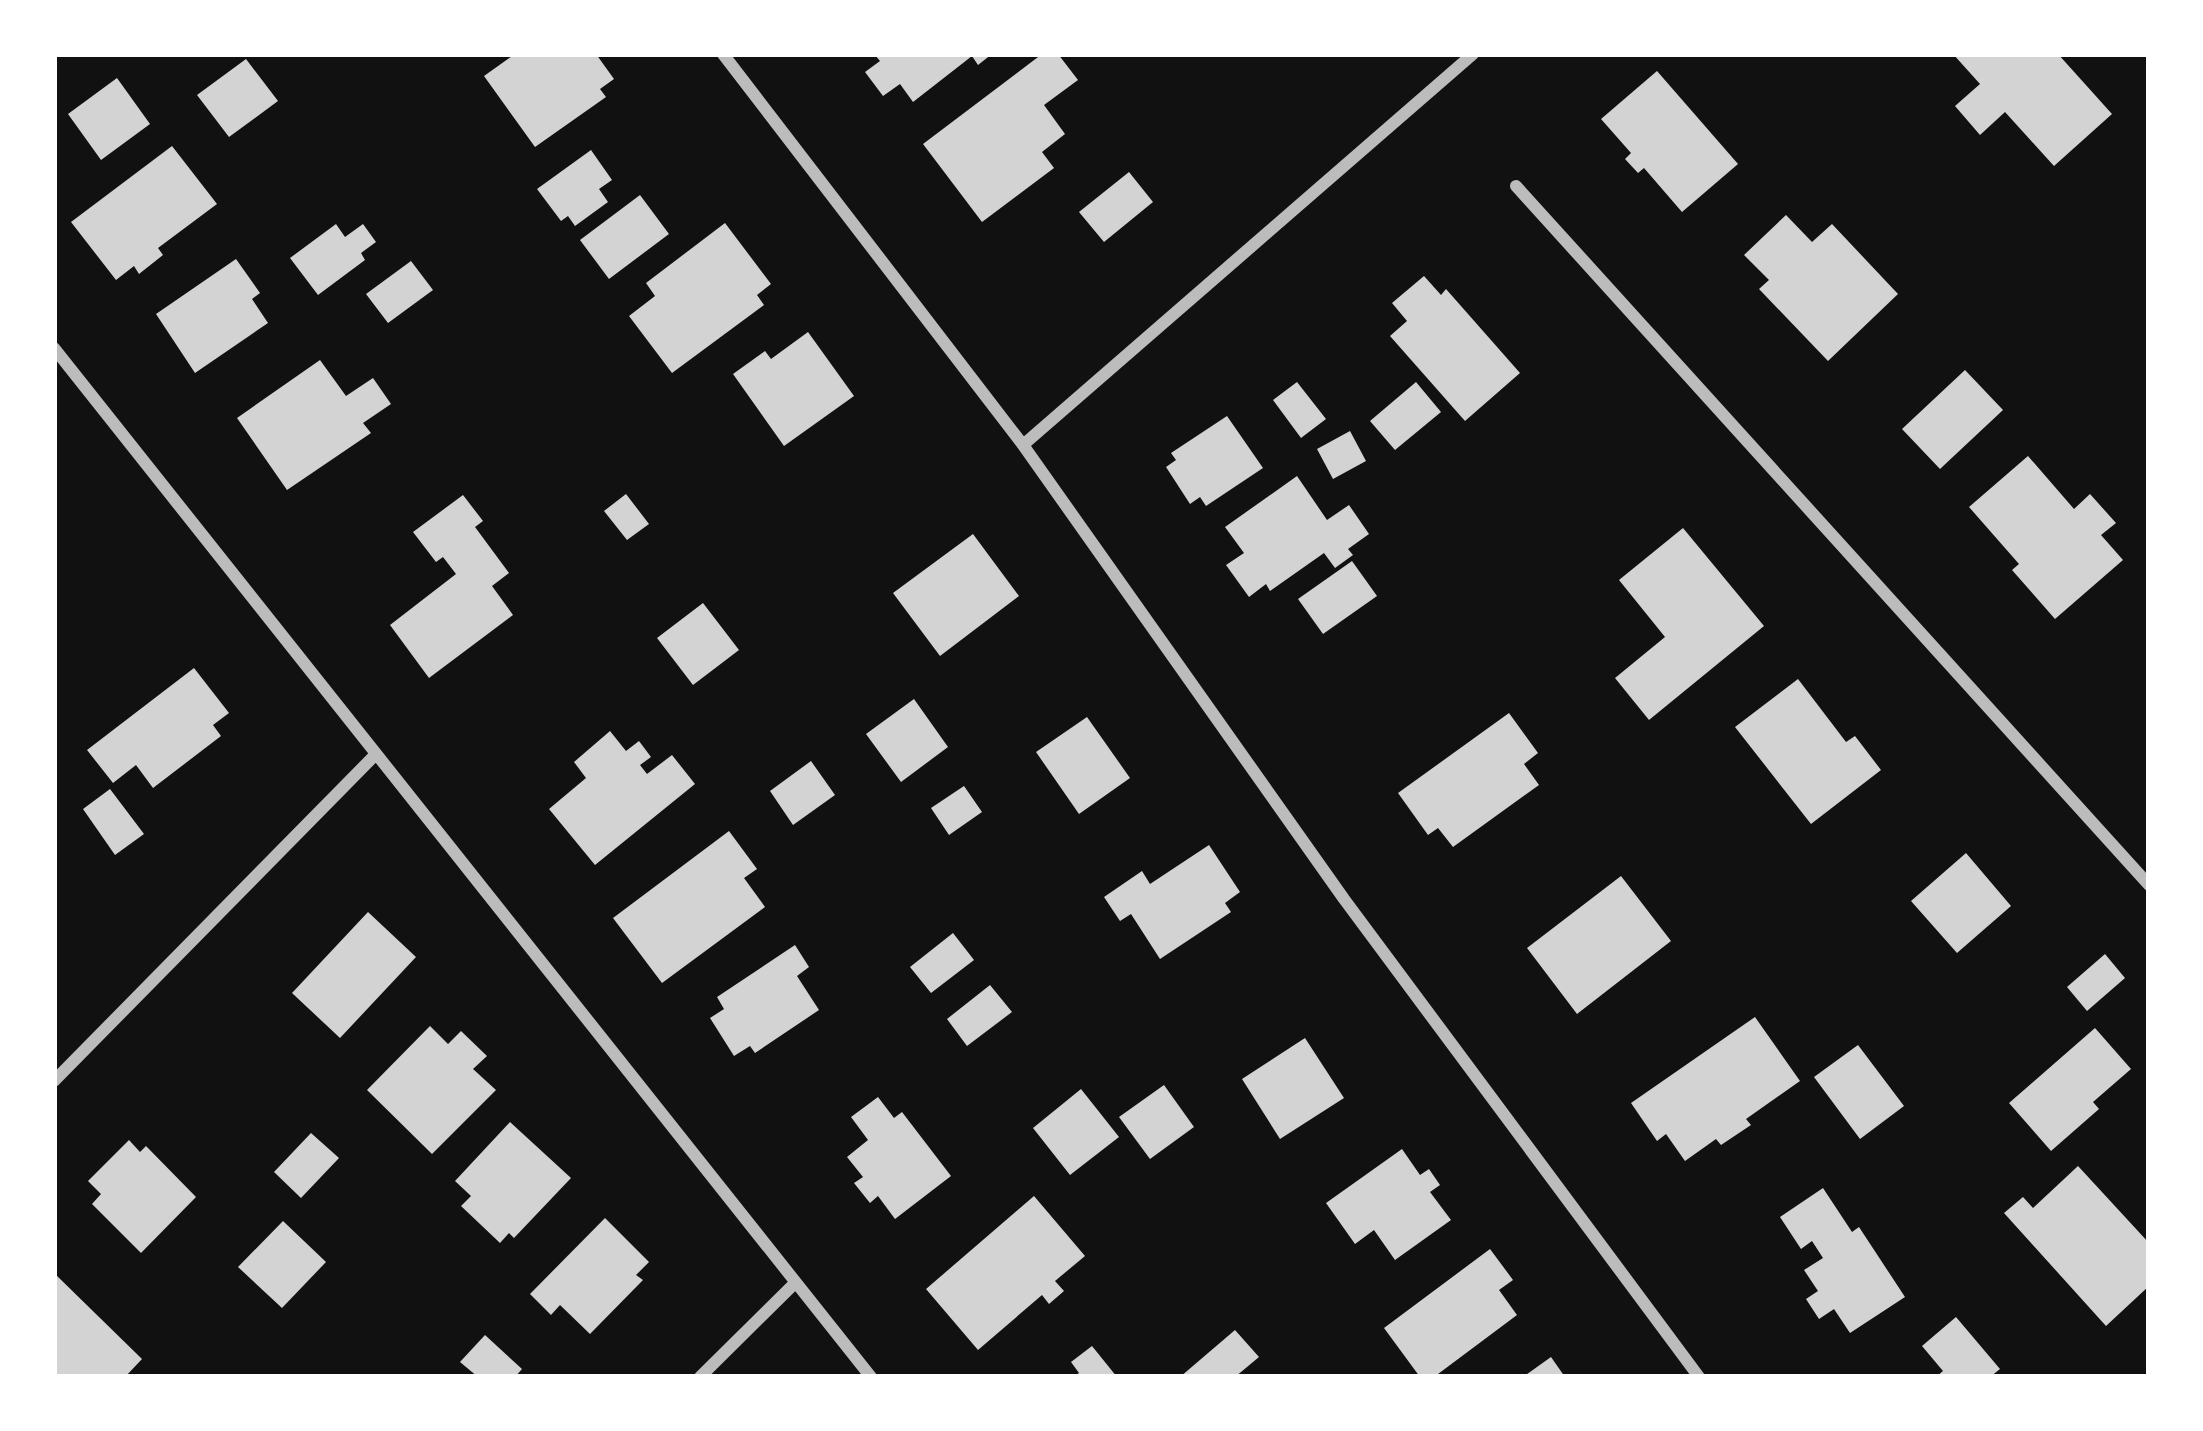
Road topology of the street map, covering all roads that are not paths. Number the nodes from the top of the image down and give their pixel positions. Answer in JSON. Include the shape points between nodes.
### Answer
{"nodes":[{"id":1,"x":723,"y":54,"type":"edge"},
{"id":2,"x":1473,"y":54,"type":"edge"},
{"id":3,"x":1516,"y":186,"type":"dead end"},
{"id":4,"x":54,"y":348,"type":"edge"},
{"id":5,"x":1023,"y":445,"type":"junction"},
{"id":6,"x":376,"y":754,"type":"junction"},
{"id":7,"x":2149,"y":885,"type":"edge"},
{"id":8,"x":54,"y":1081,"type":"edge"},
{"id":9,"x":796,"y":1283,"type":"junction"},
{"id":10,"x":700,"y":1377,"type":"edge"},
{"id":11,"x":871,"y":1377,"type":"edge"},
{"id":12,"x":1699,"y":1377,"type":"edge"}],
"edges":[{"from":1,"to":5,"type":"street"},
{"from":2,"to":5,"type":"street"},
{"from":3,"to":7,"type":"street"},
{"from":4,"to":6,"type":"street"},
{"from":5,"to":12,"type":"street","via":[[1398,973]]},
{"from":6,"to":8,"type":"street"},
{"from":6,"to":9,"type":"street"},
{"from":9,"to":10,"type":"street"},
{"from":9,"to":11,"type":"street"}]}
